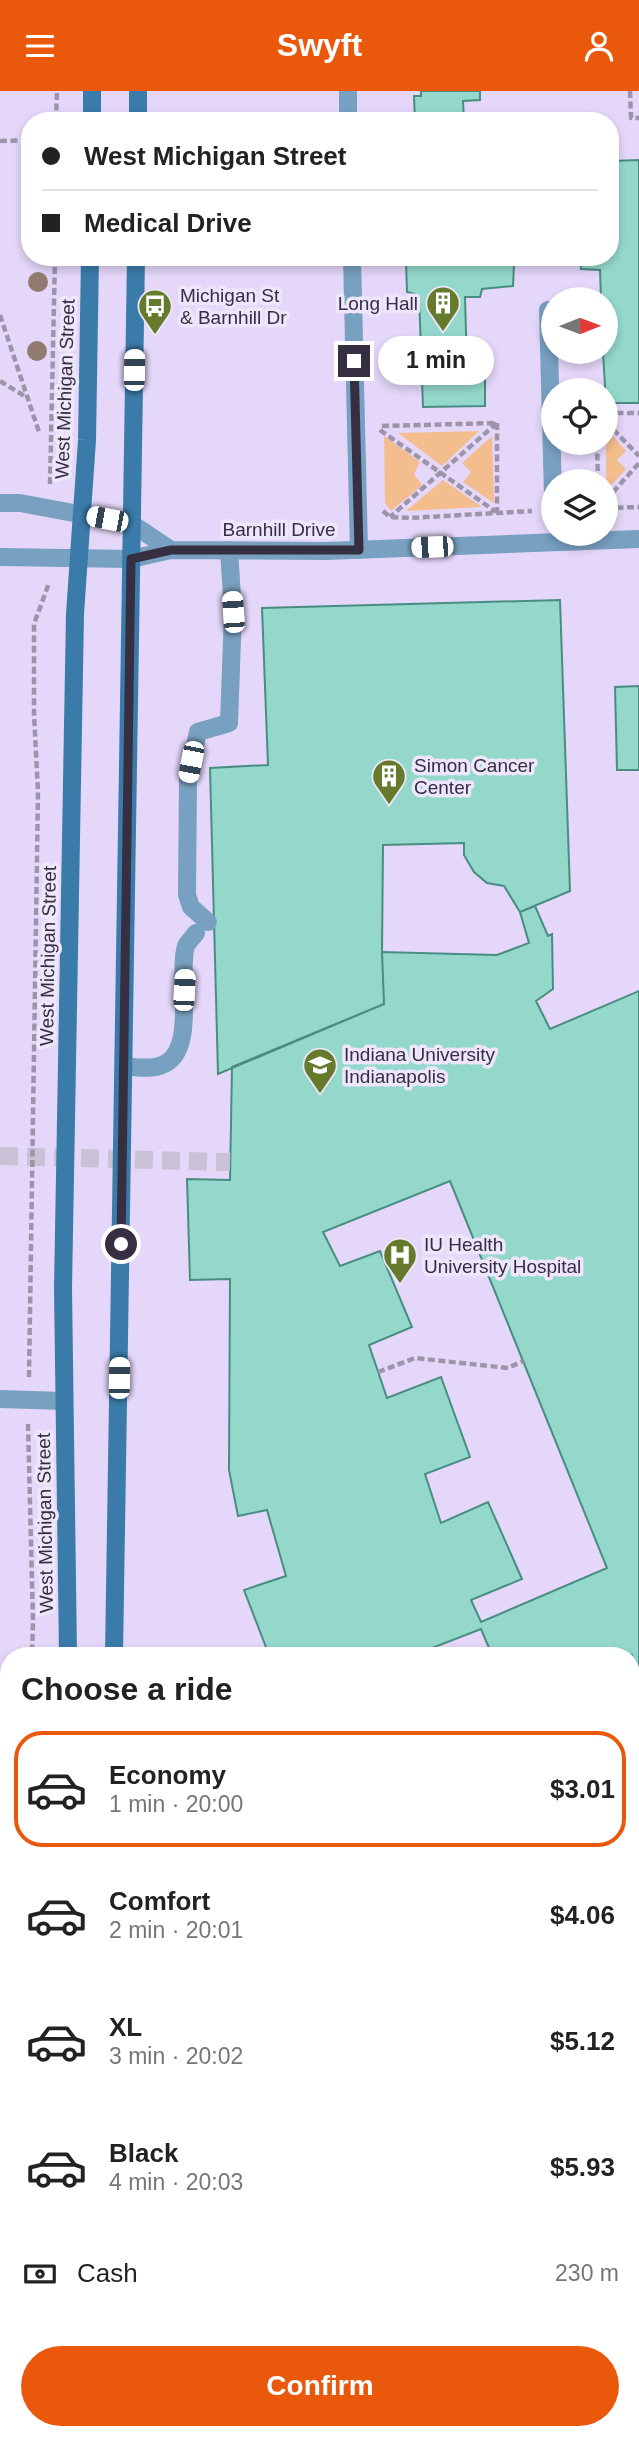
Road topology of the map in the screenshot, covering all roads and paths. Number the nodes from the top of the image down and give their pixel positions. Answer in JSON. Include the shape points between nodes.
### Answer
{"nodes":[{"id":1,"x":57,"y":91,"type":"edge"},
{"id":2,"x":92,"y":91,"type":"edge"},
{"id":3,"x":138,"y":91,"type":"edge"},
{"id":4,"x":348,"y":91,"type":"edge"},
{"id":5,"x":630,"y":91,"type":"edge"},
{"id":6,"x":56,"y":112,"type":"edge"},
{"id":7,"x":92,"y":112,"type":"edge"},
{"id":8,"x":138,"y":112,"type":"edge"},
{"id":9,"x":348,"y":112,"type":"edge"},
{"id":10,"x":639,"y":118,"type":"edge"},
{"id":11,"x":21,"y":140,"type":"edge"},
{"id":12,"x":0,"y":141,"type":"edge"},
{"id":13,"x":54,"y":266,"type":"edge"},
{"id":14,"x":90,"y":266,"type":"edge"},
{"id":15,"x":136,"y":266,"type":"edge"},
{"id":16,"x":352,"y":266,"type":"edge"},
{"id":17,"x":0,"y":315,"type":"edge"},
{"id":18,"x":549,"y":364,"type":"edge"},
{"id":19,"x":0,"y":381,"type":"edge"},
{"id":20,"x":26,"y":397,"type":"junction"},
{"id":21,"x":618,"y":413,"type":"edge"},
{"id":22,"x":639,"y":413,"type":"edge"},
{"id":23,"x":497,"y":423,"type":"junction"},
{"id":24,"x":374,"y":426,"type":"junction"},
{"id":25,"x":38,"y":432,"type":"dead end"},
{"id":26,"x":374,"y":433,"type":"dead end"},
{"id":27,"x":618,"y":434,"type":"edge"},
{"id":28,"x":639,"y":456,"type":"edge"},
{"id":29,"x":639,"y":463,"type":"edge"},
{"id":30,"x":552,"y":469,"type":"edge"},
{"id":31,"x":440,"y":473,"type":"junction"},
{"id":32,"x":50,"y":476,"type":"dead end"},
{"id":33,"x":618,"y":487,"type":"edge"},
{"id":34,"x":0,"y":503,"type":"edge"},
{"id":35,"x":377,"y":506,"type":"dead end"},
{"id":36,"x":639,"y":507,"type":"edge"},
{"id":37,"x":618,"y":508,"type":"edge"},
{"id":38,"x":539,"y":511,"type":"dead end"},
{"id":39,"x":497,"y":513,"type":"junction"},
{"id":40,"x":82,"y":514,"type":"junction"},
{"id":41,"x":390,"y":517,"type":"junction"},
{"id":42,"x":132,"y":524,"type":"junction"},
{"id":43,"x":541,"y":539,"type":"edge"},
{"id":44,"x":618,"y":539,"type":"edge"},
{"id":45,"x":639,"y":539,"type":"edge"},
{"id":46,"x":171,"y":550,"type":"junction"},
{"id":47,"x":229,"y":550,"type":"junction"},
{"id":48,"x":359,"y":550,"type":"junction"},
{"id":49,"x":0,"y":557,"type":"edge"},
{"id":50,"x":79,"y":558,"type":"junction"},
{"id":51,"x":131,"y":559,"type":"junction"},
{"id":52,"x":50,"y":579,"type":"dead end"},
{"id":53,"x":124,"y":1066,"type":"junction"},
{"id":54,"x":30,"y":1361,"type":"dead end"},
{"id":55,"x":523,"y":1361,"type":"dead end"},
{"id":56,"x":378,"y":1372,"type":"dead end"},
{"id":57,"x":0,"y":1399,"type":"edge"},
{"id":58,"x":64,"y":1401,"type":"junction"},
{"id":59,"x":27,"y":1434,"type":"dead end"},
{"id":60,"x":32,"y":1647,"type":"edge"},
{"id":61,"x":68,"y":1647,"type":"edge"},
{"id":62,"x":114,"y":1647,"type":"edge"}],
"edges":[{"from":1,"to":6,"type":"path"},
{"from":2,"to":7,"type":"main road"},
{"from":3,"to":8,"type":"main road"},
{"from":4,"to":9,"type":"street"},
{"from":5,"to":10,"type":"path","via":[[631,118]]},
{"from":11,"to":12,"type":"path"},
{"from":13,"to":32,"type":"path"},
{"from":14,"to":40,"type":"main road","name":"West Michigan Street"},
{"from":15,"to":42,"type":"main road"},
{"from":16,"to":48,"type":"street"},
{"from":17,"to":20,"type":"path"},
{"from":18,"to":30,"type":"street"},
{"from":19,"to":20,"type":"path"},
{"from":20,"to":25,"type":"path"},
{"from":21,"to":22,"type":"path"},
{"from":23,"to":24,"type":"path"},
{"from":23,"to":31,"type":"path"},
{"from":23,"to":39,"type":"path"},
{"from":24,"to":26,"type":"path"},
{"from":24,"to":31,"type":"path"},
{"from":27,"to":28,"type":"path"},
{"from":29,"to":33,"type":"path"},
{"from":31,"to":39,"type":"path"},
{"from":31,"to":41,"type":"path"},
{"from":34,"to":40,"type":"street"},
{"from":35,"to":41,"type":"path"},
{"from":36,"to":37,"type":"path"},
{"from":38,"to":39,"type":"path"},
{"from":39,"to":41,"type":"path"},
{"from":40,"to":42,"type":"street"},
{"from":40,"to":50,"type":"main road","name":"West Michigan Street"},
{"from":42,"to":46,"type":"street"},
{"from":42,"to":51,"type":"main road"},
{"from":43,"to":48,"type":"street","name":"Barnhill Drive"},
{"from":44,"to":45,"type":"street","name":"Barnhill Drive"},
{"from":46,"to":47,"type":"street","name":"Barnhill Drive"},
{"from":46,"to":51,"type":"street","name":"Barnhill Drive"},
{"from":47,"to":48,"type":"street","name":"Barnhill Drive"},
{"from":47,"to":53,"type":"street","via":[[233,612],[229,723],[198,732],[188,777],[187,895],[202,927],[187,946],[183,1034],[177,1053],[164,1065]]},
{"from":49,"to":50,"type":"street","name":"Barnhill Drive"},
{"from":50,"to":51,"type":"street","name":"Barnhill Drive"},
{"from":50,"to":58,"type":"main road","name":"West Michigan Street"},
{"from":51,"to":53,"type":"main road"},
{"from":52,"to":54,"type":"path","via":[[34,624],[38,792]]},
{"from":53,"to":62,"type":"main road"},
{"from":55,"to":56,"type":"path","via":[[508,1368],[415,1358]]},
{"from":57,"to":58,"type":"street"},
{"from":58,"to":61,"type":"main road","name":"West Michigan Street"},
{"from":59,"to":60,"type":"path"}]}
